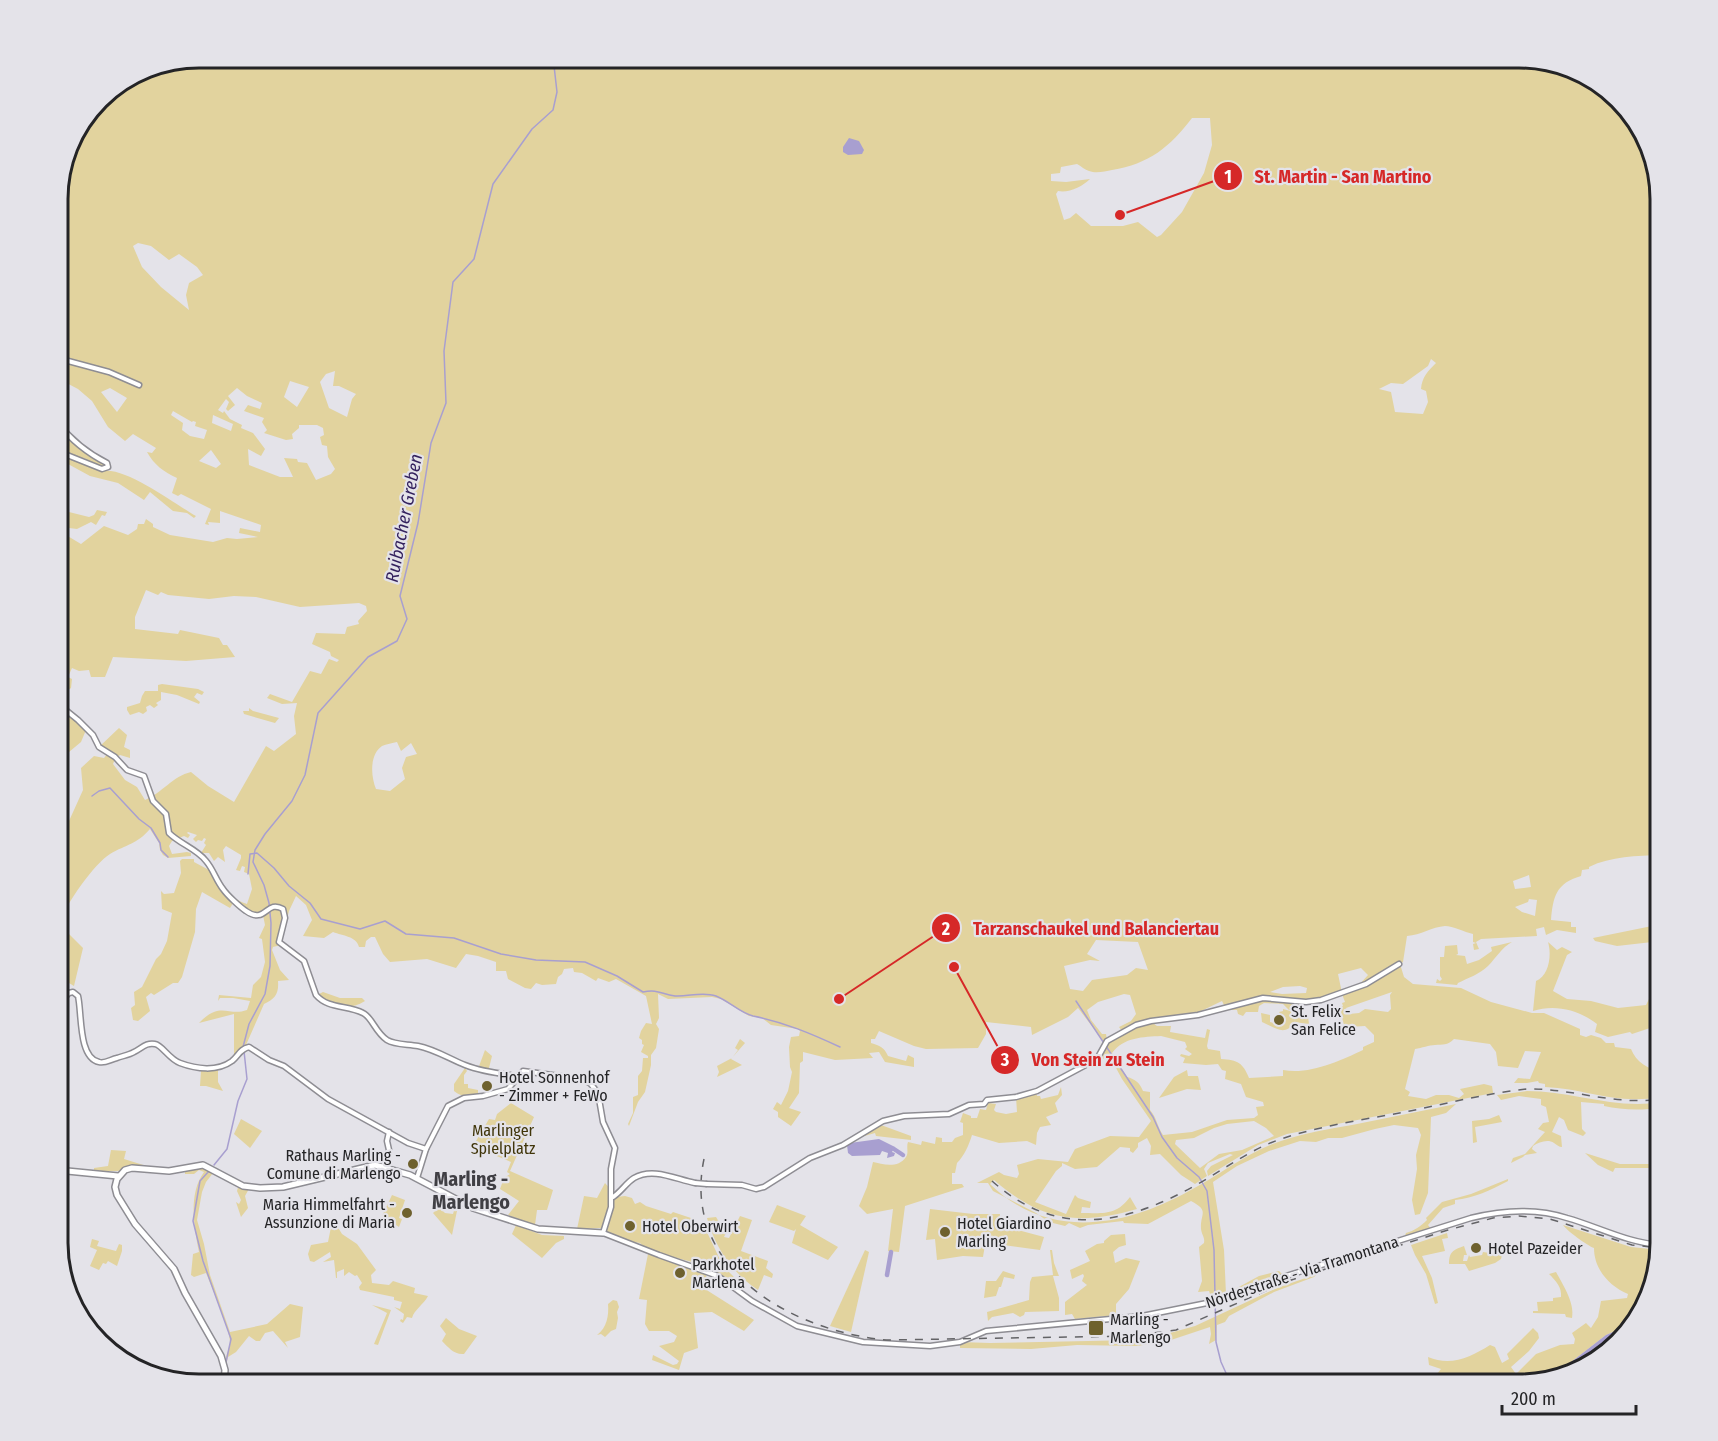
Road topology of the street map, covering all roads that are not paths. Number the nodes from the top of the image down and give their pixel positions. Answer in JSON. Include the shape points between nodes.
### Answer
{"nodes":[{"id":1,"x":68,"y":361,"type":"edge"},
{"id":2,"x":139,"y":384,"type":"dead end"},
{"id":3,"x":68,"y":433,"type":"edge"},
{"id":4,"x":68,"y":455,"type":"edge"},
{"id":5,"x":68,"y":712,"type":"edge"},
{"id":6,"x":1399,"y":964,"type":"dead end"},
{"id":7,"x":68,"y":994,"type":"edge"},
{"id":8,"x":514,"y":1079,"type":"junction"},
{"id":9,"x":389,"y":1132,"type":"junction"},
{"id":10,"x":426,"y":1149,"type":"junction"},
{"id":11,"x":383,"y":1167,"type":"junction"},
{"id":12,"x":68,"y":1171,"type":"edge"},
{"id":13,"x":118,"y":1178,"type":"junction"},
{"id":14,"x":417,"y":1178,"type":"junction"},
{"id":15,"x":612,"y":1197,"type":"junction"},
{"id":16,"x":603,"y":1233,"type":"junction"},
{"id":17,"x":1650,"y":1243,"type":"edge"},
{"id":18,"x":225,"y":1373,"type":"edge"}],
"edges":[{"from":1,"to":2,"type":"street"},
{"from":3,"to":4,"type":"street","via":[[108,467],[102,469]]},
{"from":5,"to":8,"type":"street","via":[[93,735],[99,747],[127,770],[144,776],[153,801],[166,814],[169,833],[204,859],[226,893],[257,916],[271,906],[283,909],[285,918],[279,942],[304,961],[320,999],[366,1014],[377,1032],[390,1042],[418,1046]]},
{"from":6,"to":15,"type":"street","bridge":true,"via":[[1366,984],[1321,1000],[1263,998],[1198,1015],[1136,1025],[1107,1041],[1097,1059],[1036,1091],[987,1100],[949,1114],[883,1121],[843,1145],[810,1158],[764,1187],[695,1183],[646,1173]]},
{"from":7,"to":9,"type":"street","via":[[78,996],[85,1046],[90,1057],[99,1062],[154,1044],[172,1059],[205,1069],[231,1062],[249,1047],[284,1066],[328,1099]]},
{"from":8,"to":10,"type":"street","via":[[508,1089],[464,1098],[448,1106]]},
{"from":8,"to":15,"type":"street","via":[[525,1071],[573,1076],[595,1088],[604,1126],[615,1148]]},
{"from":9,"to":10,"type":"street"},
{"from":9,"to":11,"type":"street","via":[[389,1150]]},
{"from":10,"to":14,"type":"street"},
{"from":11,"to":13,"type":"street","via":[[362,1167],[269,1188],[243,1185],[203,1165],[169,1171],[130,1168]]},
{"from":11,"to":14,"type":"street"},
{"from":12,"to":13,"type":"street"},
{"from":13,"to":18,"type":"street","via":[[115,1188],[122,1204],[174,1269],[221,1356]]},
{"from":14,"to":16,"type":"street","via":[[473,1208],[538,1229]]},
{"from":15,"to":16,"type":"street"},
{"from":16,"to":17,"type":"street","name":"Nörderstraße - Via Tramontana","via":[[718,1276],[797,1326],[868,1343],[922,1346],[955,1344],[986,1331],[1143,1316],[1215,1302],[1283,1276],[1499,1212],[1555,1215]]}]}
